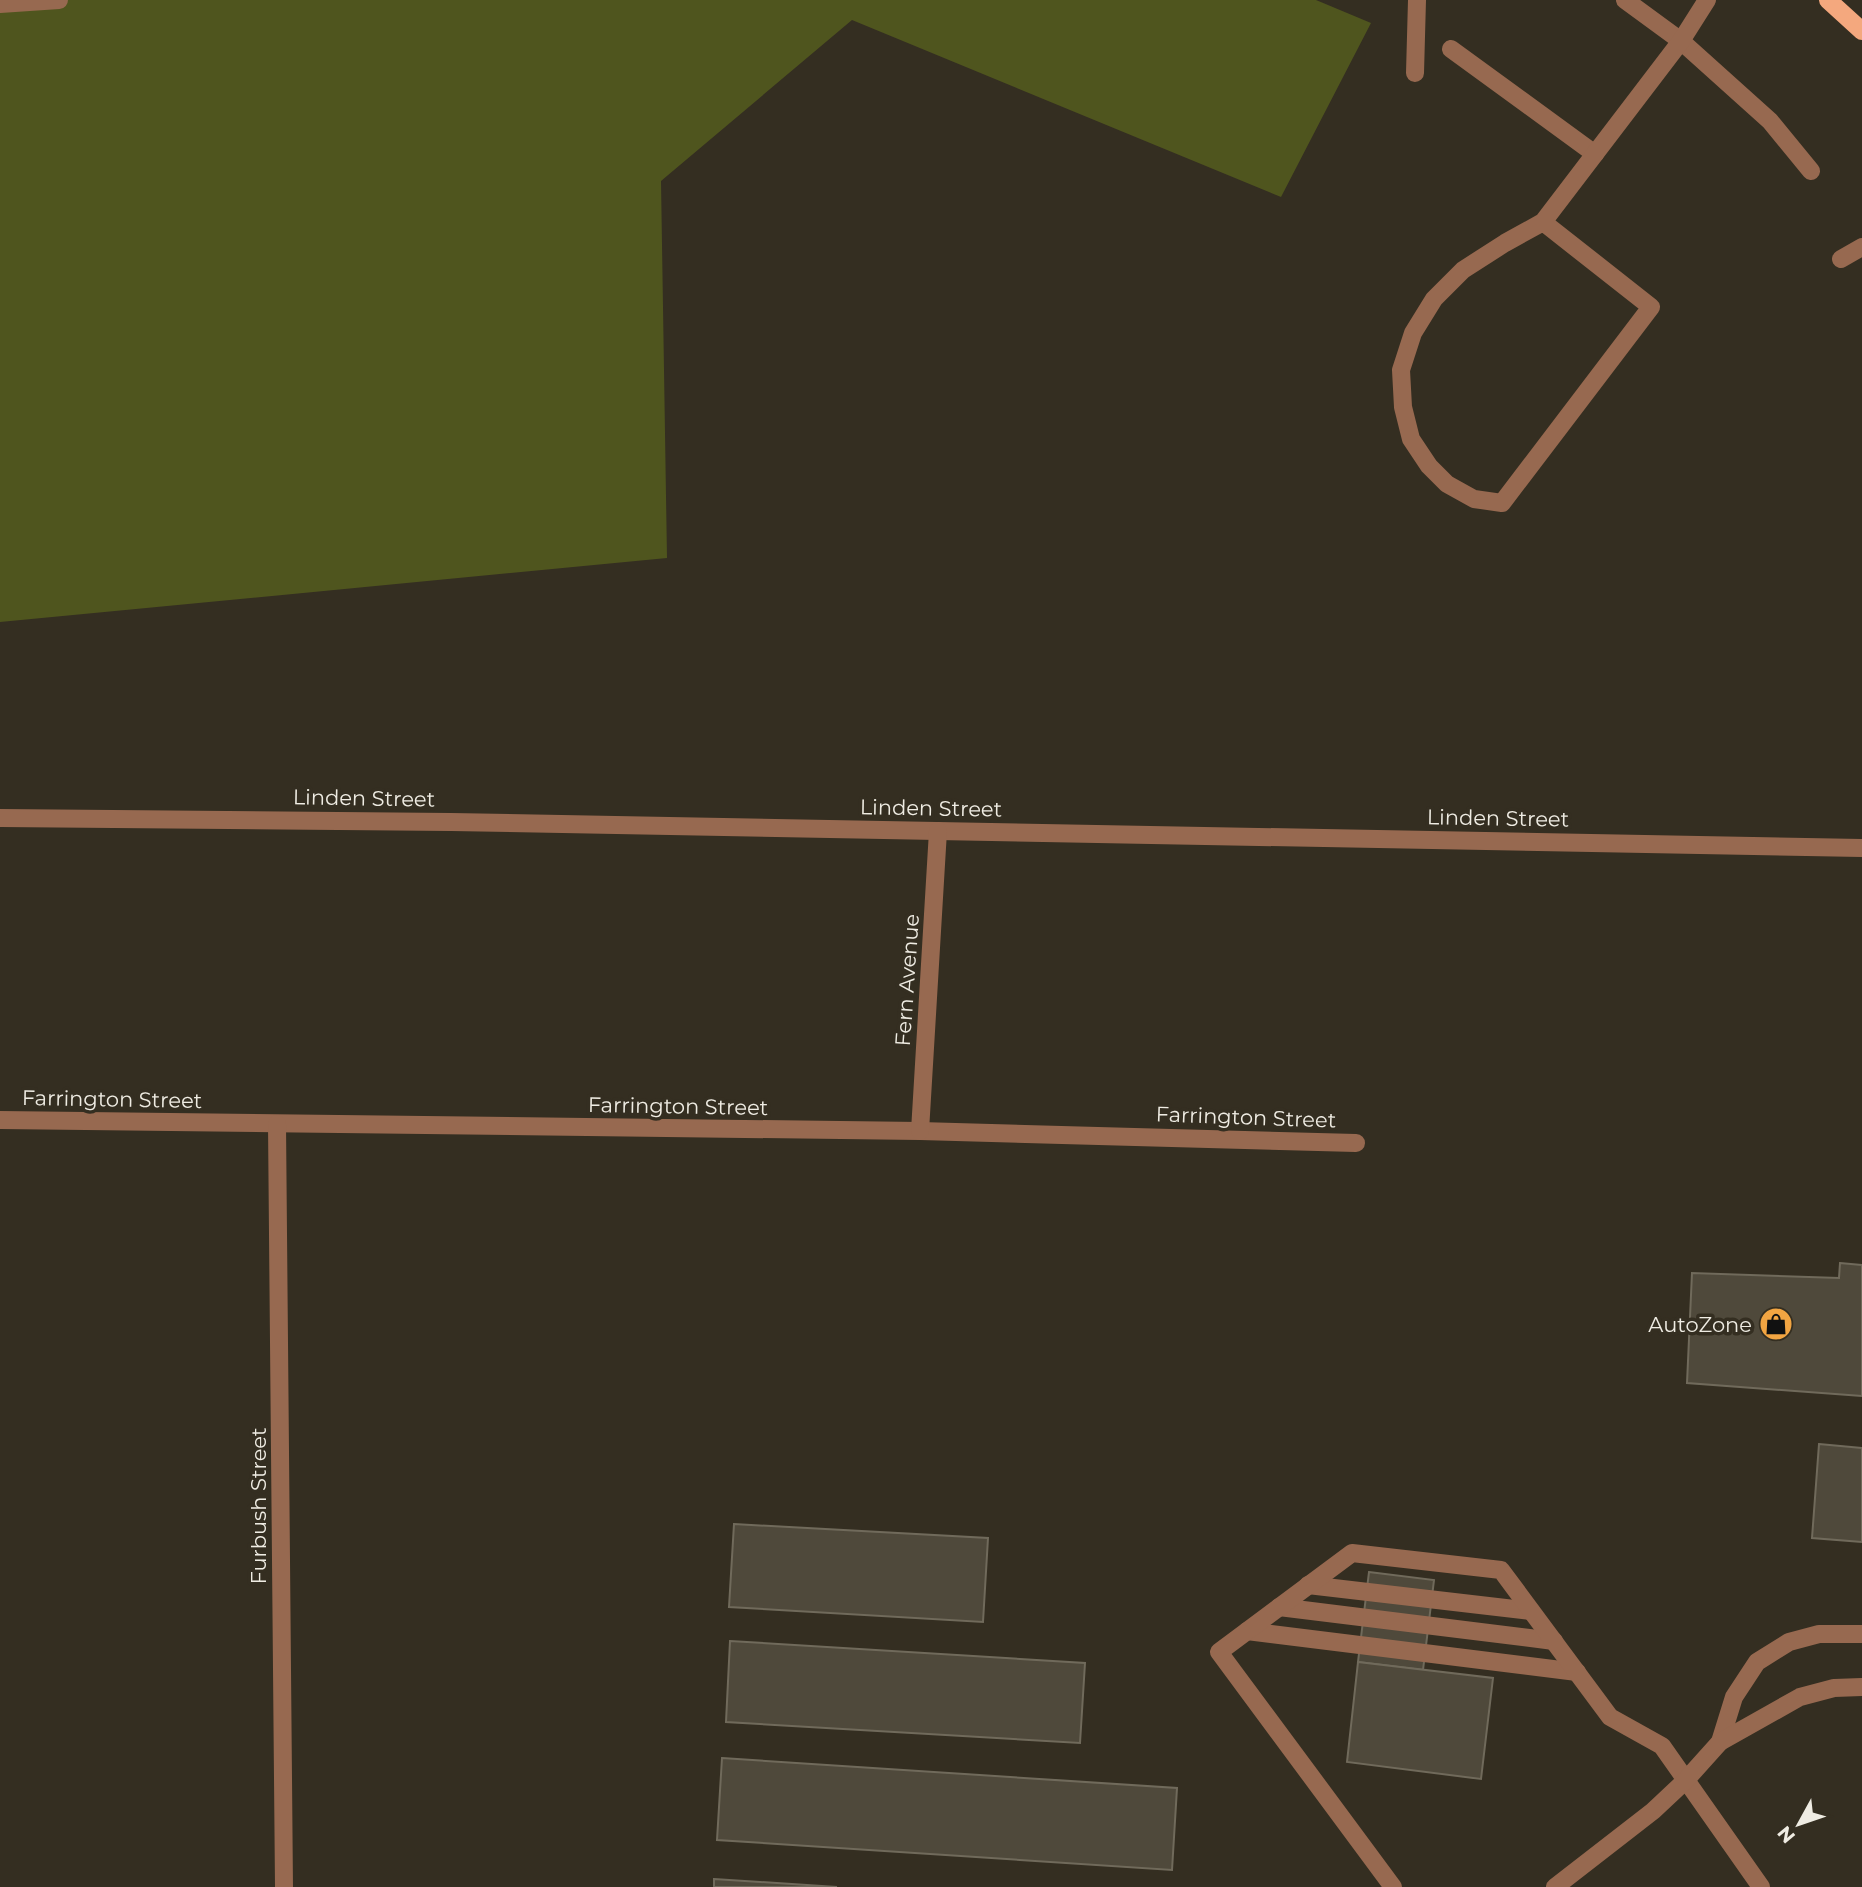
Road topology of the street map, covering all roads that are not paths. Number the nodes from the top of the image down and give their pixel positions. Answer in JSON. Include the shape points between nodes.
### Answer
{"nodes":[{"id":1,"x":58,"y":0,"type":"edge"},
{"id":2,"x":1417,"y":0,"type":"edge"},
{"id":3,"x":1625,"y":0,"type":"edge"},
{"id":4,"x":1707,"y":0,"type":"edge"},
{"id":5,"x":1828,"y":0,"type":"edge"},
{"id":6,"x":0,"y":4,"type":"edge"},
{"id":7,"x":1862,"y":32,"type":"edge"},
{"id":8,"x":1681,"y":41,"type":"junction"},
{"id":9,"x":1451,"y":49,"type":"dead end"},
{"id":10,"x":1415,"y":73,"type":"dead end"},
{"id":11,"x":1595,"y":154,"type":"junction"},
{"id":12,"x":1811,"y":171,"type":"dead end"},
{"id":13,"x":1543,"y":222,"type":"junction"},
{"id":14,"x":1862,"y":247,"type":"edge"},
{"id":15,"x":1841,"y":259,"type":"dead end"},
{"id":16,"x":0,"y":818,"type":"edge"},
{"id":17,"x":939,"y":831,"type":"junction"},
{"id":18,"x":1862,"y":848,"type":"edge"},
{"id":19,"x":0,"y":1121,"type":"edge"},
{"id":20,"x":277,"y":1124,"type":"junction"},
{"id":21,"x":920,"y":1131,"type":"junction"},
{"id":22,"x":1356,"y":1143,"type":"dead end"},
{"id":23,"x":1308,"y":1585,"type":"junction"},
{"id":24,"x":1279,"y":1607,"type":"junction"},
{"id":25,"x":1531,"y":1611,"type":"junction"},
{"id":26,"x":1247,"y":1631,"type":"junction"},
{"id":27,"x":1862,"y":1634,"type":"edge"},
{"id":28,"x":1554,"y":1641,"type":"junction"},
{"id":29,"x":1577,"y":1672,"type":"junction"},
{"id":30,"x":1862,"y":1687,"type":"edge"},
{"id":31,"x":1720,"y":1742,"type":"junction"},
{"id":32,"x":1685,"y":1781,"type":"junction"},
{"id":33,"x":284,"y":1887,"type":"edge"},
{"id":34,"x":1393,"y":1887,"type":"edge"},
{"id":35,"x":1555,"y":1887,"type":"edge"},
{"id":36,"x":1761,"y":1887,"type":"edge"}],
"edges":[{"from":1,"to":6,"type":"street"},
{"from":2,"to":10,"type":"street"},
{"from":3,"to":8,"type":"street"},
{"from":4,"to":8,"type":"street"},
{"from":5,"to":7,"type":"main road"},
{"from":8,"to":11,"type":"street"},
{"from":8,"to":12,"type":"street","via":[[1770,121]]},
{"from":9,"to":11,"type":"street"},
{"from":11,"to":13,"type":"street"},
{"from":13,"to":13,"type":"street","via":[[1463,270],[1434,299],[1413,333],[1401,370],[1411,439],[1447,484],[1474,499],[1502,503],[1651,307]]},
{"from":14,"to":15,"type":"street"},
{"from":16,"to":17,"type":"street","name":"Linden Street"},
{"from":17,"to":18,"type":"street","name":"Linden Street"},
{"from":17,"to":21,"type":"street","name":"Fern Avenue"},
{"from":19,"to":20,"type":"street","name":"Farrington Street"},
{"from":20,"to":21,"type":"street","name":"Farrington Street"},
{"from":20,"to":33,"type":"street","name":"Furbush Street"},
{"from":21,"to":22,"type":"street","name":"Farrington Street"},
{"from":23,"to":24,"type":"street"},
{"from":23,"to":25,"type":"street"},
{"from":23,"to":25,"type":"street","via":[[1352,1553],[1501,1570]]},
{"from":24,"to":26,"type":"street"},
{"from":24,"to":28,"type":"street"},
{"from":25,"to":28,"type":"street"},
{"from":26,"to":29,"type":"street"},
{"from":26,"to":34,"type":"street","via":[[1219,1652]]},
{"from":27,"to":31,"type":"street","via":[[1809,1636],[1789,1642],[1757,1662],[1734,1697]]},
{"from":28,"to":29,"type":"street"},
{"from":29,"to":32,"type":"street","via":[[1610,1717],[1662,1746]]},
{"from":30,"to":31,"type":"street","via":[[1800,1697]]},
{"from":31,"to":32,"type":"street"},
{"from":32,"to":35,"type":"street"},
{"from":32,"to":36,"type":"street"}]}
